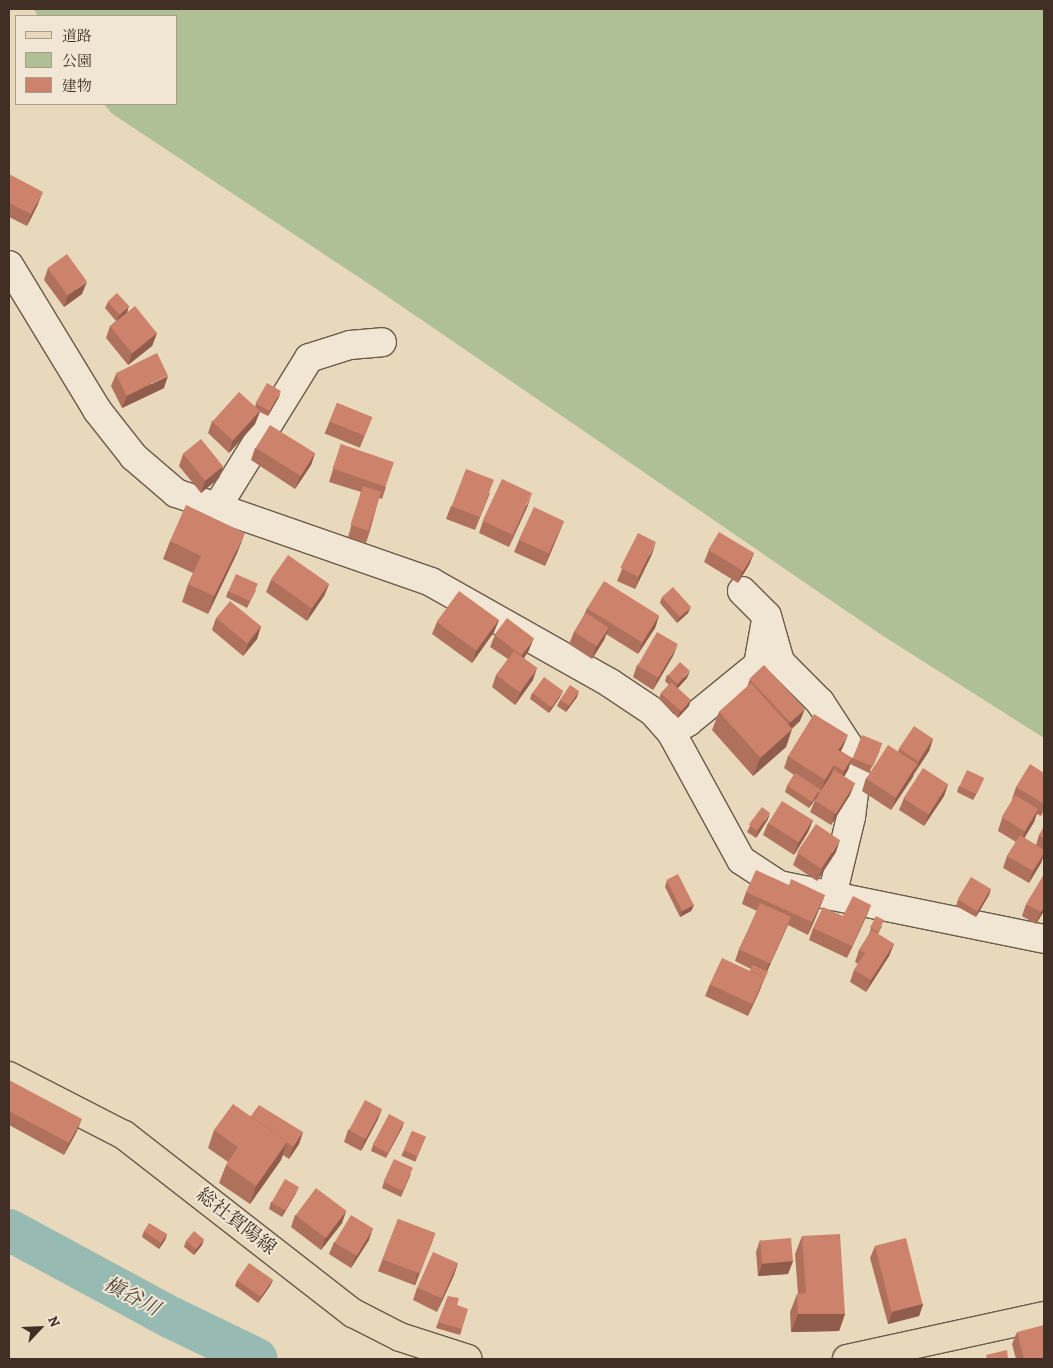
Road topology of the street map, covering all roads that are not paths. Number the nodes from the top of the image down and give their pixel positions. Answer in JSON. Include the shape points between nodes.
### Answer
{"nodes":[{"id":1,"x":9,"y":265,"type":"edge"},
{"id":2,"x":382,"y":342,"type":"dead end"},
{"id":3,"x":217,"y":507,"type":"junction"},
{"id":4,"x":742,"y":591,"type":"dead end"},
{"id":5,"x":766,"y":616,"type":"junction"},
{"id":6,"x":671,"y":732,"type":"junction"},
{"id":7,"x":832,"y":896,"type":"junction"},
{"id":8,"x":1044,"y":939,"type":"edge"},
{"id":9,"x":9,"y":1076,"type":"edge"},
{"id":10,"x":1044,"y":1316,"type":"edge"},
{"id":11,"x":468,"y":1359,"type":"edge"},
{"id":12,"x":847,"y":1359,"type":"edge"}],
"edges":[{"from":1,"to":3,"type":"street","via":[[97,410],[134,457],[176,493]]},
{"from":2,"to":3,"type":"street","via":[[350,345],[309,358]]},
{"from":3,"to":6,"type":"street","via":[[431,582],[610,683],[652,711]]},
{"from":4,"to":5,"type":"street"},
{"from":5,"to":6,"type":"street","via":[[758,666]]},
{"from":5,"to":7,"type":"street","via":[[780,662],[820,702],[848,745],[845,763],[856,777],[851,817]]},
{"from":6,"to":7,"type":"street","via":[[741,860],[778,885]]},
{"from":7,"to":8,"type":"street"},
{"from":9,"to":11,"type":"main road","name":"総社賀陽線","via":[[124,1135],[353,1313],[400,1336]]},
{"from":10,"to":12,"type":"main road"}]}
